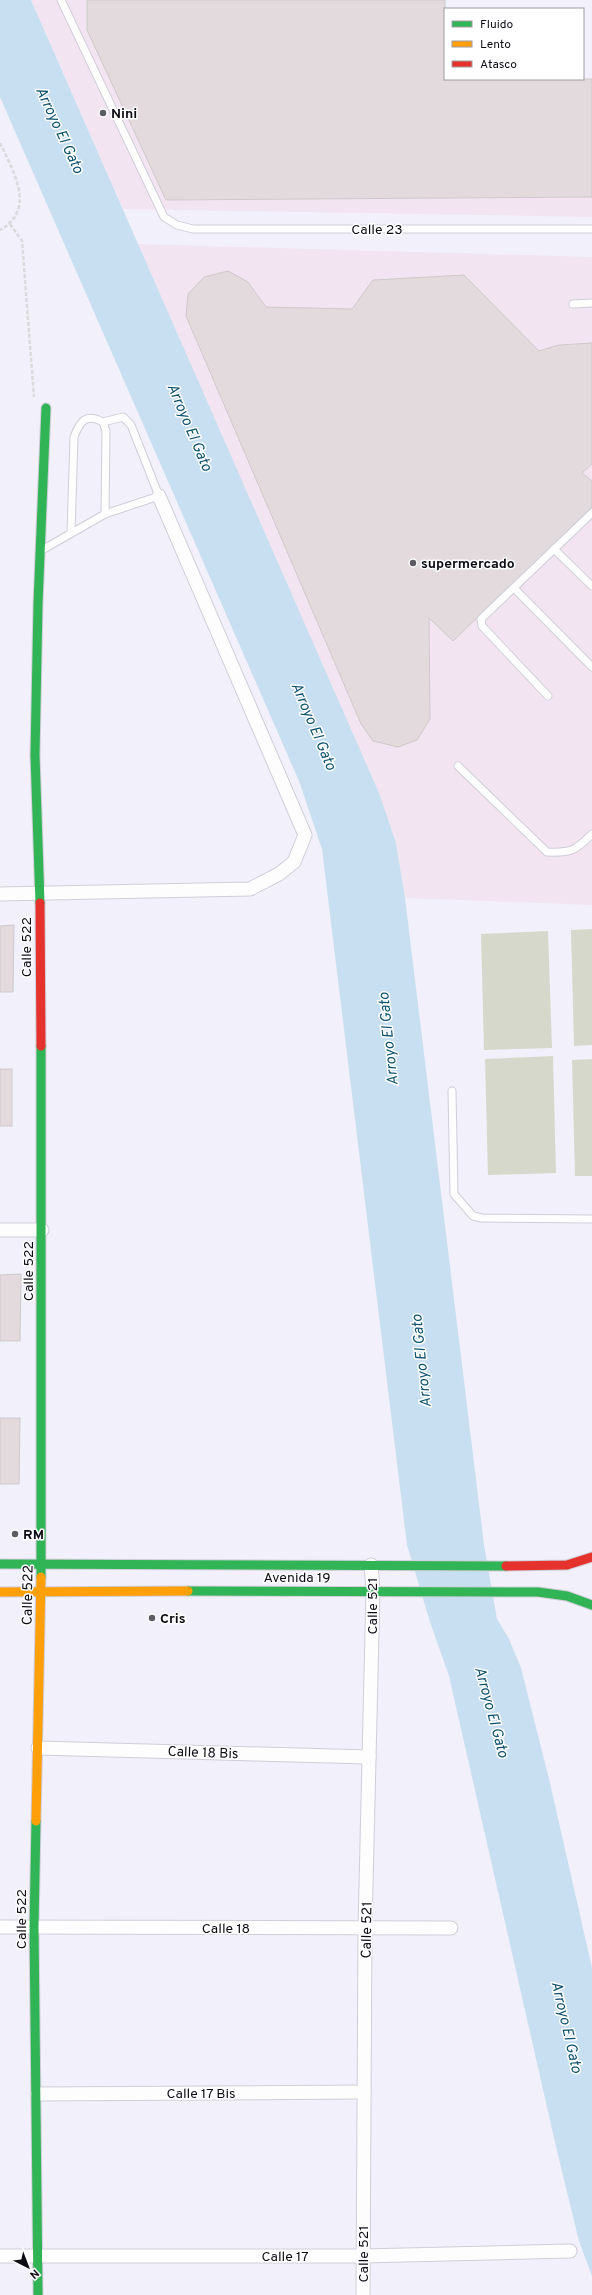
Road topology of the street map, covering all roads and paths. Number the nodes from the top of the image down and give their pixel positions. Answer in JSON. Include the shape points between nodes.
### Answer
{"nodes":[{"id":1,"x":61,"y":0,"type":"edge"},
{"id":2,"x":0,"y":143,"type":"edge"},
{"id":3,"x":10,"y":224,"type":"junction"},
{"id":4,"x":592,"y":229,"type":"edge"},
{"id":5,"x":0,"y":230,"type":"edge"},
{"id":6,"x":592,"y":303,"type":"edge"},
{"id":7,"x":573,"y":304,"type":"dead end"},
{"id":8,"x":46,"y":408,"type":"joint"},
{"id":9,"x":103,"y":422,"type":"junction"},
{"id":10,"x":159,"y":496,"type":"junction"},
{"id":11,"x":592,"y":513,"type":"edge"},
{"id":12,"x":105,"y":514,"type":"junction"},
{"id":13,"x":71,"y":533,"type":"junction"},
{"id":14,"x":554,"y":549,"type":"junction"},
{"id":15,"x":40,"y":551,"type":"junction"},
{"id":16,"x":592,"y":586,"type":"edge"},
{"id":17,"x":514,"y":588,"type":"junction"},
{"id":18,"x":592,"y":667,"type":"edge"},
{"id":19,"x":548,"y":696,"type":"dead end"},
{"id":20,"x":458,"y":766,"type":"dead end"},
{"id":21,"x":592,"y":834,"type":"edge"},
{"id":22,"x":0,"y":894,"type":"edge"},
{"id":23,"x":40,"y":894,"type":"junction"},
{"id":24,"x":452,"y":1091,"type":"dead end"},
{"id":25,"x":592,"y":1219,"type":"edge"},
{"id":26,"x":0,"y":1230,"type":"edge"},
{"id":27,"x":42,"y":1230,"type":"junction"},
{"id":28,"x":592,"y":1557,"type":"edge"},
{"id":29,"x":0,"y":1564,"type":"edge"},
{"id":30,"x":42,"y":1564,"type":"junction"},
{"id":31,"x":371,"y":1565,"type":"junction"},
{"id":32,"x":373,"y":1590,"type":"junction"},
{"id":33,"x":0,"y":1592,"type":"edge"},
{"id":34,"x":41,"y":1592,"type":"junction"},
{"id":35,"x":592,"y":1605,"type":"edge"},
{"id":36,"x":38,"y":1748,"type":"junction"},
{"id":37,"x":369,"y":1757,"type":"junction"},
{"id":38,"x":0,"y":1927,"type":"edge"},
{"id":39,"x":34,"y":1927,"type":"junction"},
{"id":40,"x":365,"y":1928,"type":"junction"},
{"id":41,"x":451,"y":1928,"type":"dead end"},
{"id":42,"x":364,"y":2092,"type":"junction"},
{"id":43,"x":37,"y":2094,"type":"junction"},
{"id":44,"x":570,"y":2251,"type":"dead end"},
{"id":45,"x":0,"y":2256,"type":"edge"},
{"id":46,"x":39,"y":2256,"type":"junction"},
{"id":47,"x":363,"y":2256,"type":"junction"},
{"id":48,"x":38,"y":2295,"type":"edge"},
{"id":49,"x":363,"y":2295,"type":"edge"}],
"edges":[{"from":1,"to":4,"type":"lane","name":"Calle 23","via":[[164,217],[177,226]]},
{"from":2,"to":3,"type":"path","via":[[20,187],[16,214]]},
{"from":3,"to":5,"type":"path"},
{"from":3,"to":8,"type":"path","via":[[22,241],[34,401]]},
{"from":6,"to":7,"type":"lane"},
{"from":8,"to":15,"type":"street","name":"Calle 522"},
{"from":9,"to":10,"type":"lane","via":[[123,418],[132,425]]},
{"from":9,"to":12,"type":"lane","via":[[106,431]]},
{"from":9,"to":13,"type":"lane","via":[[94,417],[85,419],[74,437]]},
{"from":10,"to":12,"type":"lane"},
{"from":10,"to":23,"type":"street","via":[[305,835],[294,862],[279,874],[250,889]]},
{"from":11,"to":14,"type":"lane"},
{"from":12,"to":13,"type":"lane"},
{"from":13,"to":15,"type":"lane"},
{"from":14,"to":16,"type":"lane"},
{"from":14,"to":17,"type":"lane"},
{"from":15,"to":23,"type":"street","name":"Calle 522","via":[[35,755]]},
{"from":17,"to":18,"type":"lane"},
{"from":17,"to":19,"type":"lane","via":[[481,619],[482,626]]},
{"from":20,"to":21,"type":"lane","via":[[547,852],[567,853],[579,847]]},
{"from":22,"to":23,"type":"street"},
{"from":23,"to":27,"type":"street","name":"Calle 522"},
{"from":24,"to":25,"type":"lane","via":[[454,1194],[473,1216]]},
{"from":26,"to":27,"type":"street"},
{"from":27,"to":30,"type":"street","name":"Calle 522"},
{"from":28,"to":31,"type":"street","name":"Avenida 19","via":[[567,1565]]},
{"from":29,"to":30,"type":"street","name":"Avenida 19"},
{"from":30,"to":31,"type":"street","name":"Avenida 19"},
{"from":30,"to":34,"type":"street","name":"Calle 522"},
{"from":31,"to":32,"type":"street","name":"Calle 521"},
{"from":32,"to":34,"type":"street","name":"Avenida 19"},
{"from":32,"to":35,"type":"street","name":"Avenida 19","via":[[538,1592],[567,1596]]},
{"from":32,"to":37,"type":"street","name":"Calle 521"},
{"from":33,"to":34,"type":"street","name":"Avenida 19"},
{"from":34,"to":36,"type":"street","name":"Calle 522"},
{"from":36,"to":37,"type":"street","name":"Calle 18 Bis"},
{"from":36,"to":39,"type":"street","name":"Calle 522"},
{"from":37,"to":40,"type":"street","name":"Calle 521"},
{"from":38,"to":39,"type":"street","name":"Calle 18"},
{"from":39,"to":40,"type":"street","name":"Calle 18"},
{"from":39,"to":43,"type":"street","name":"Calle 522"},
{"from":40,"to":41,"type":"street","name":"Calle 18"},
{"from":40,"to":42,"type":"street","name":"Calle 521"},
{"from":42,"to":43,"type":"street","name":"Calle 17 Bis"},
{"from":42,"to":47,"type":"street","name":"Calle 521"},
{"from":43,"to":46,"type":"street","name":"Calle 522"},
{"from":44,"to":47,"type":"street","name":"Calle 17"},
{"from":45,"to":46,"type":"street","name":"Calle 17"},
{"from":46,"to":47,"type":"street","name":"Calle 17"},
{"from":46,"to":48,"type":"street","name":"Calle 522"},
{"from":47,"to":49,"type":"street","name":"Calle 521"}]}
